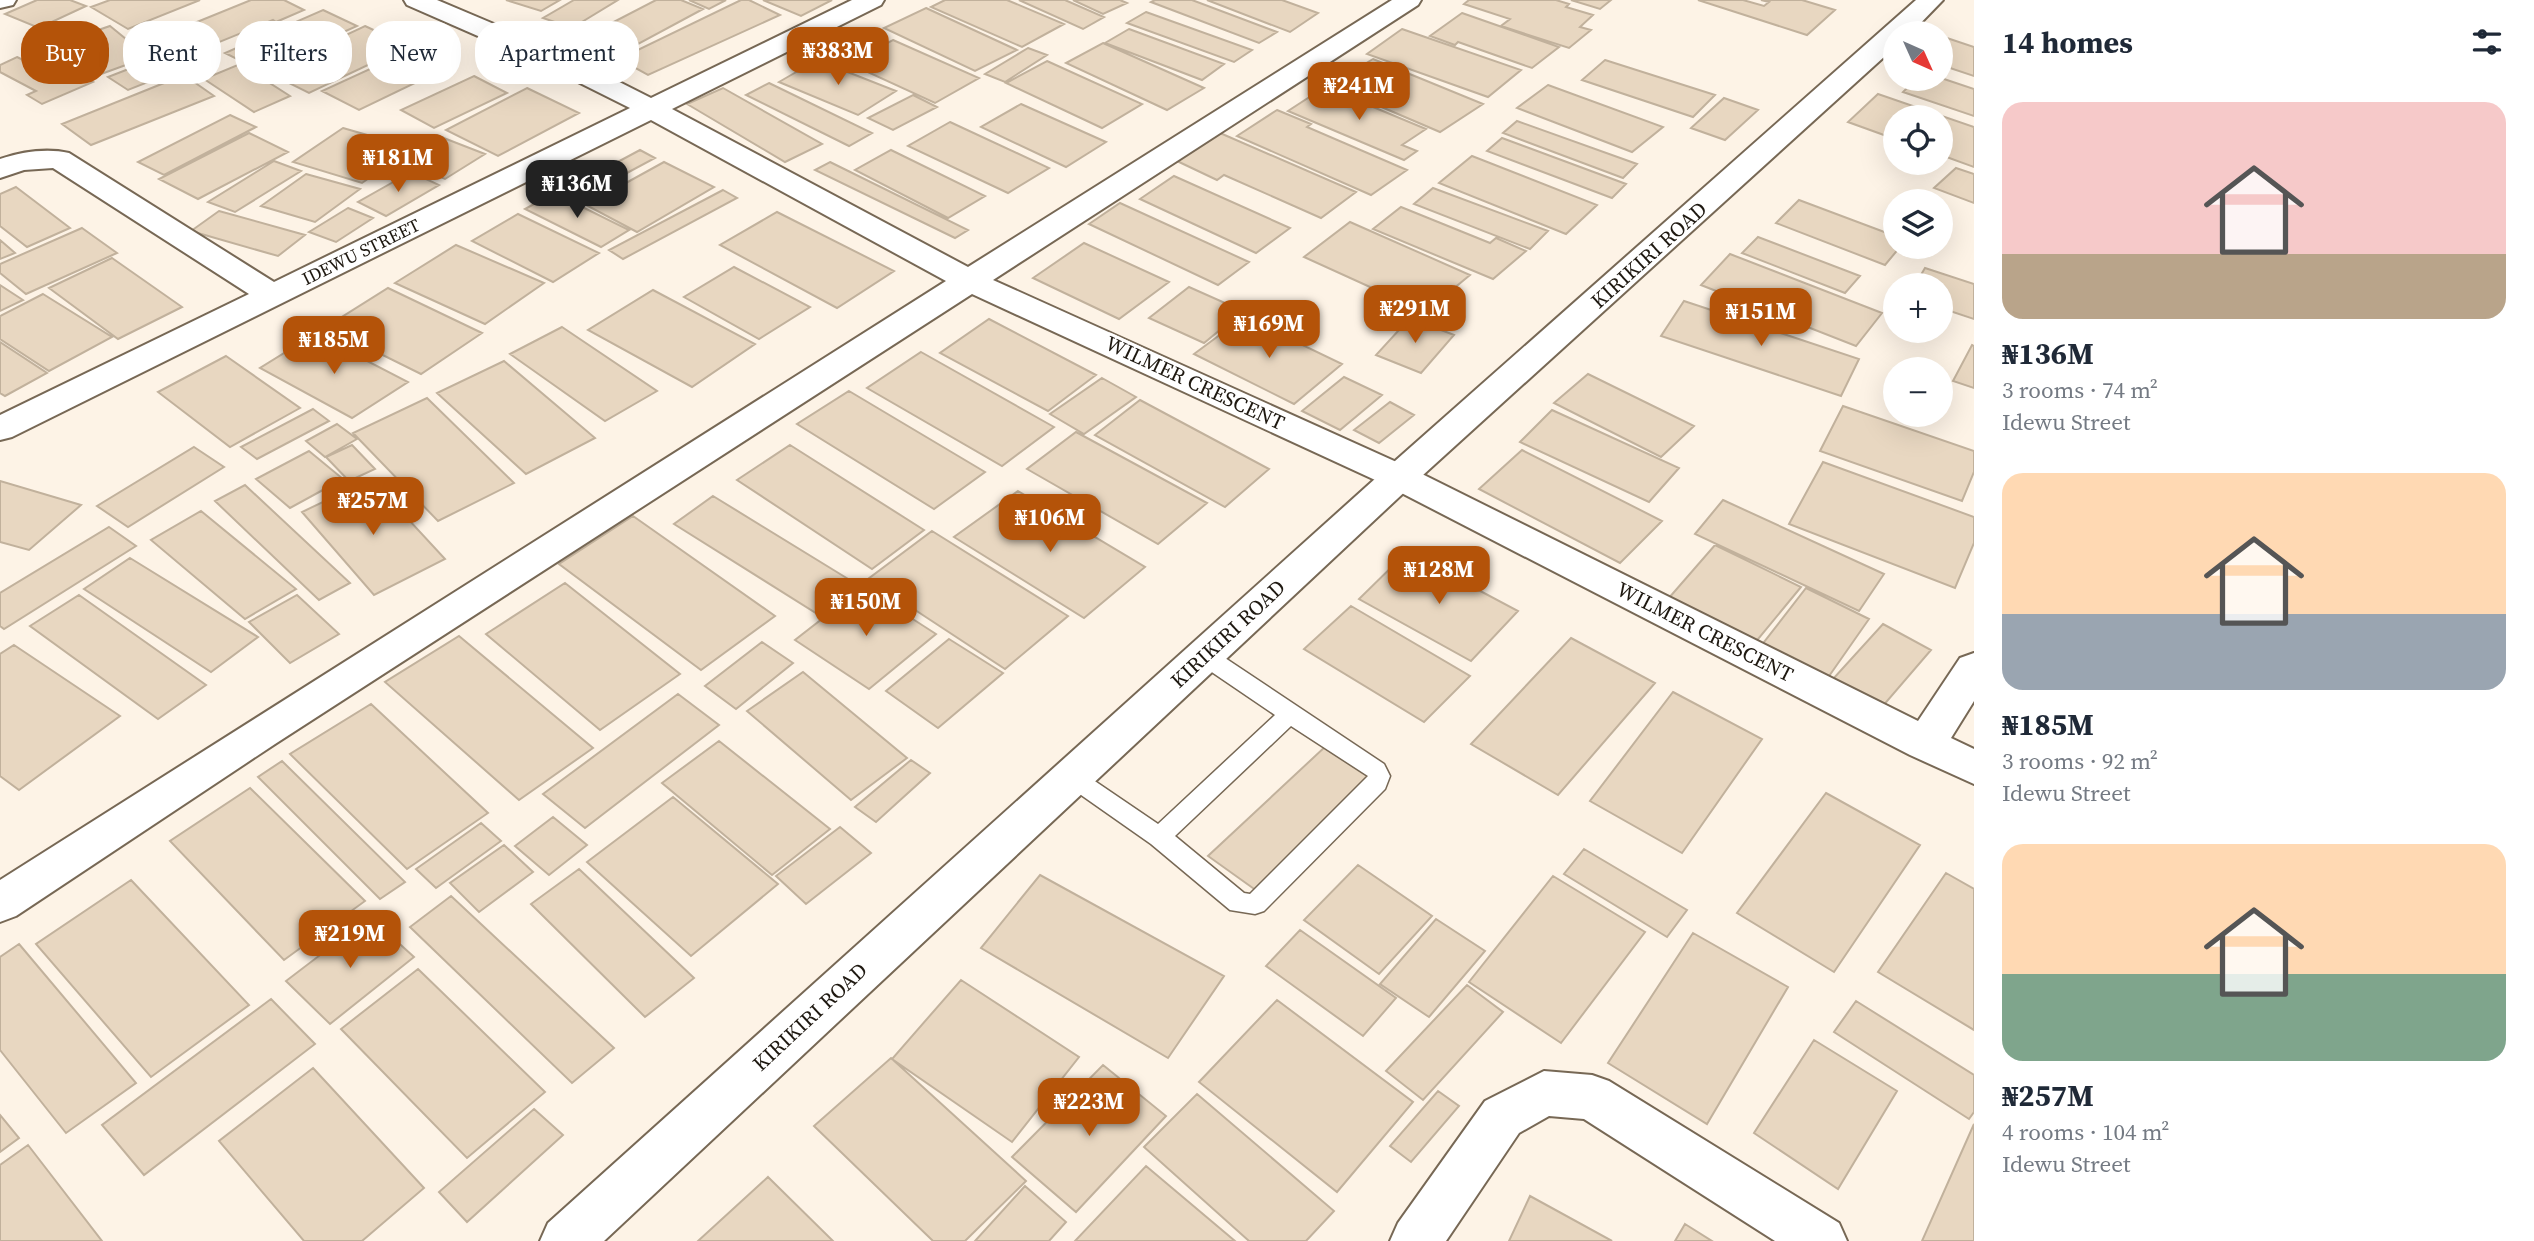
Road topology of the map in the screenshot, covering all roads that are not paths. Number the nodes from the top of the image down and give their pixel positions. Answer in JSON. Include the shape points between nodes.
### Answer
{"nodes":[{"id":1,"x":416,"y":0,"type":"edge"},
{"id":2,"x":872,"y":0,"type":"edge"},
{"id":3,"x":1409,"y":0,"type":"edge"},
{"id":4,"x":1931,"y":0,"type":"edge"},
{"id":5,"x":1909,"y":21,"type":"edge"},
{"id":6,"x":1883,"y":46,"type":"edge"},
{"id":7,"x":650,"y":108,"type":"junction"},
{"id":8,"x":0,"y":169,"type":"edge"},
{"id":9,"x":970,"y":281,"type":"junction"},
{"id":10,"x":274,"y":296,"type":"junction"},
{"id":11,"x":0,"y":429,"type":"edge"},
{"id":12,"x":1399,"y":477,"type":"junction"},
{"id":13,"x":1205,"y":656,"type":"junction"},
{"id":14,"x":1974,"y":668,"type":"edge"},
{"id":15,"x":1290,"y":713,"type":"junction"},
{"id":16,"x":1926,"y":744,"type":"junction"},
{"id":17,"x":1974,"y":768,"type":"edge"},
{"id":18,"x":1072,"y":777,"type":"junction"},
{"id":19,"x":1159,"y":837,"type":"junction"},
{"id":20,"x":0,"y":904,"type":"edge"},
{"id":21,"x":566,"y":1241,"type":"edge"},
{"id":22,"x":1416,"y":1241,"type":"edge"},
{"id":23,"x":1821,"y":1241,"type":"edge"}],
"edges":[{"from":1,"to":7,"type":"street","name":"WILMER CRESCENT","via":[[551,58]]},
{"from":2,"to":7,"type":"street","name":"IDEWU STREET"},
{"from":3,"to":9,"type":"street"},
{"from":4,"to":5,"type":"street","name":"KIRIKIRI ROAD"},
{"from":6,"to":12,"type":"street","name":"KIRIKIRI ROAD"},
{"from":7,"to":9,"type":"street","name":"WILMER CRESCENT"},
{"from":7,"to":10,"type":"street","name":"IDEWU STREET"},
{"from":8,"to":10,"type":"street","via":[[20,162],[59,159]]},
{"from":9,"to":12,"type":"street","name":"WILMER CRESCENT"},
{"from":9,"to":20,"type":"street"},
{"from":10,"to":11,"type":"street","name":"IDEWU STREET"},
{"from":12,"to":13,"type":"street","name":"KIRIKIRI ROAD"},
{"from":12,"to":16,"type":"street","name":"WILMER CRESCENT"},
{"from":13,"to":15,"type":"lane"},
{"from":13,"to":18,"type":"street","name":"KIRIKIRI ROAD"},
{"from":14,"to":16,"type":"street"},
{"from":15,"to":19,"type":"lane"},
{"from":15,"to":19,"type":"lane","via":[[1379,776],[1255,904],[1239,903]]},
{"from":16,"to":17,"type":"street","name":"WILMER CRESCENT"},
{"from":18,"to":19,"type":"lane"},
{"from":18,"to":21,"type":"street","name":"KIRIKIRI ROAD"},
{"from":22,"to":23,"type":"street","via":[[1503,1117],[1544,1093],[1591,1097]]}]}
